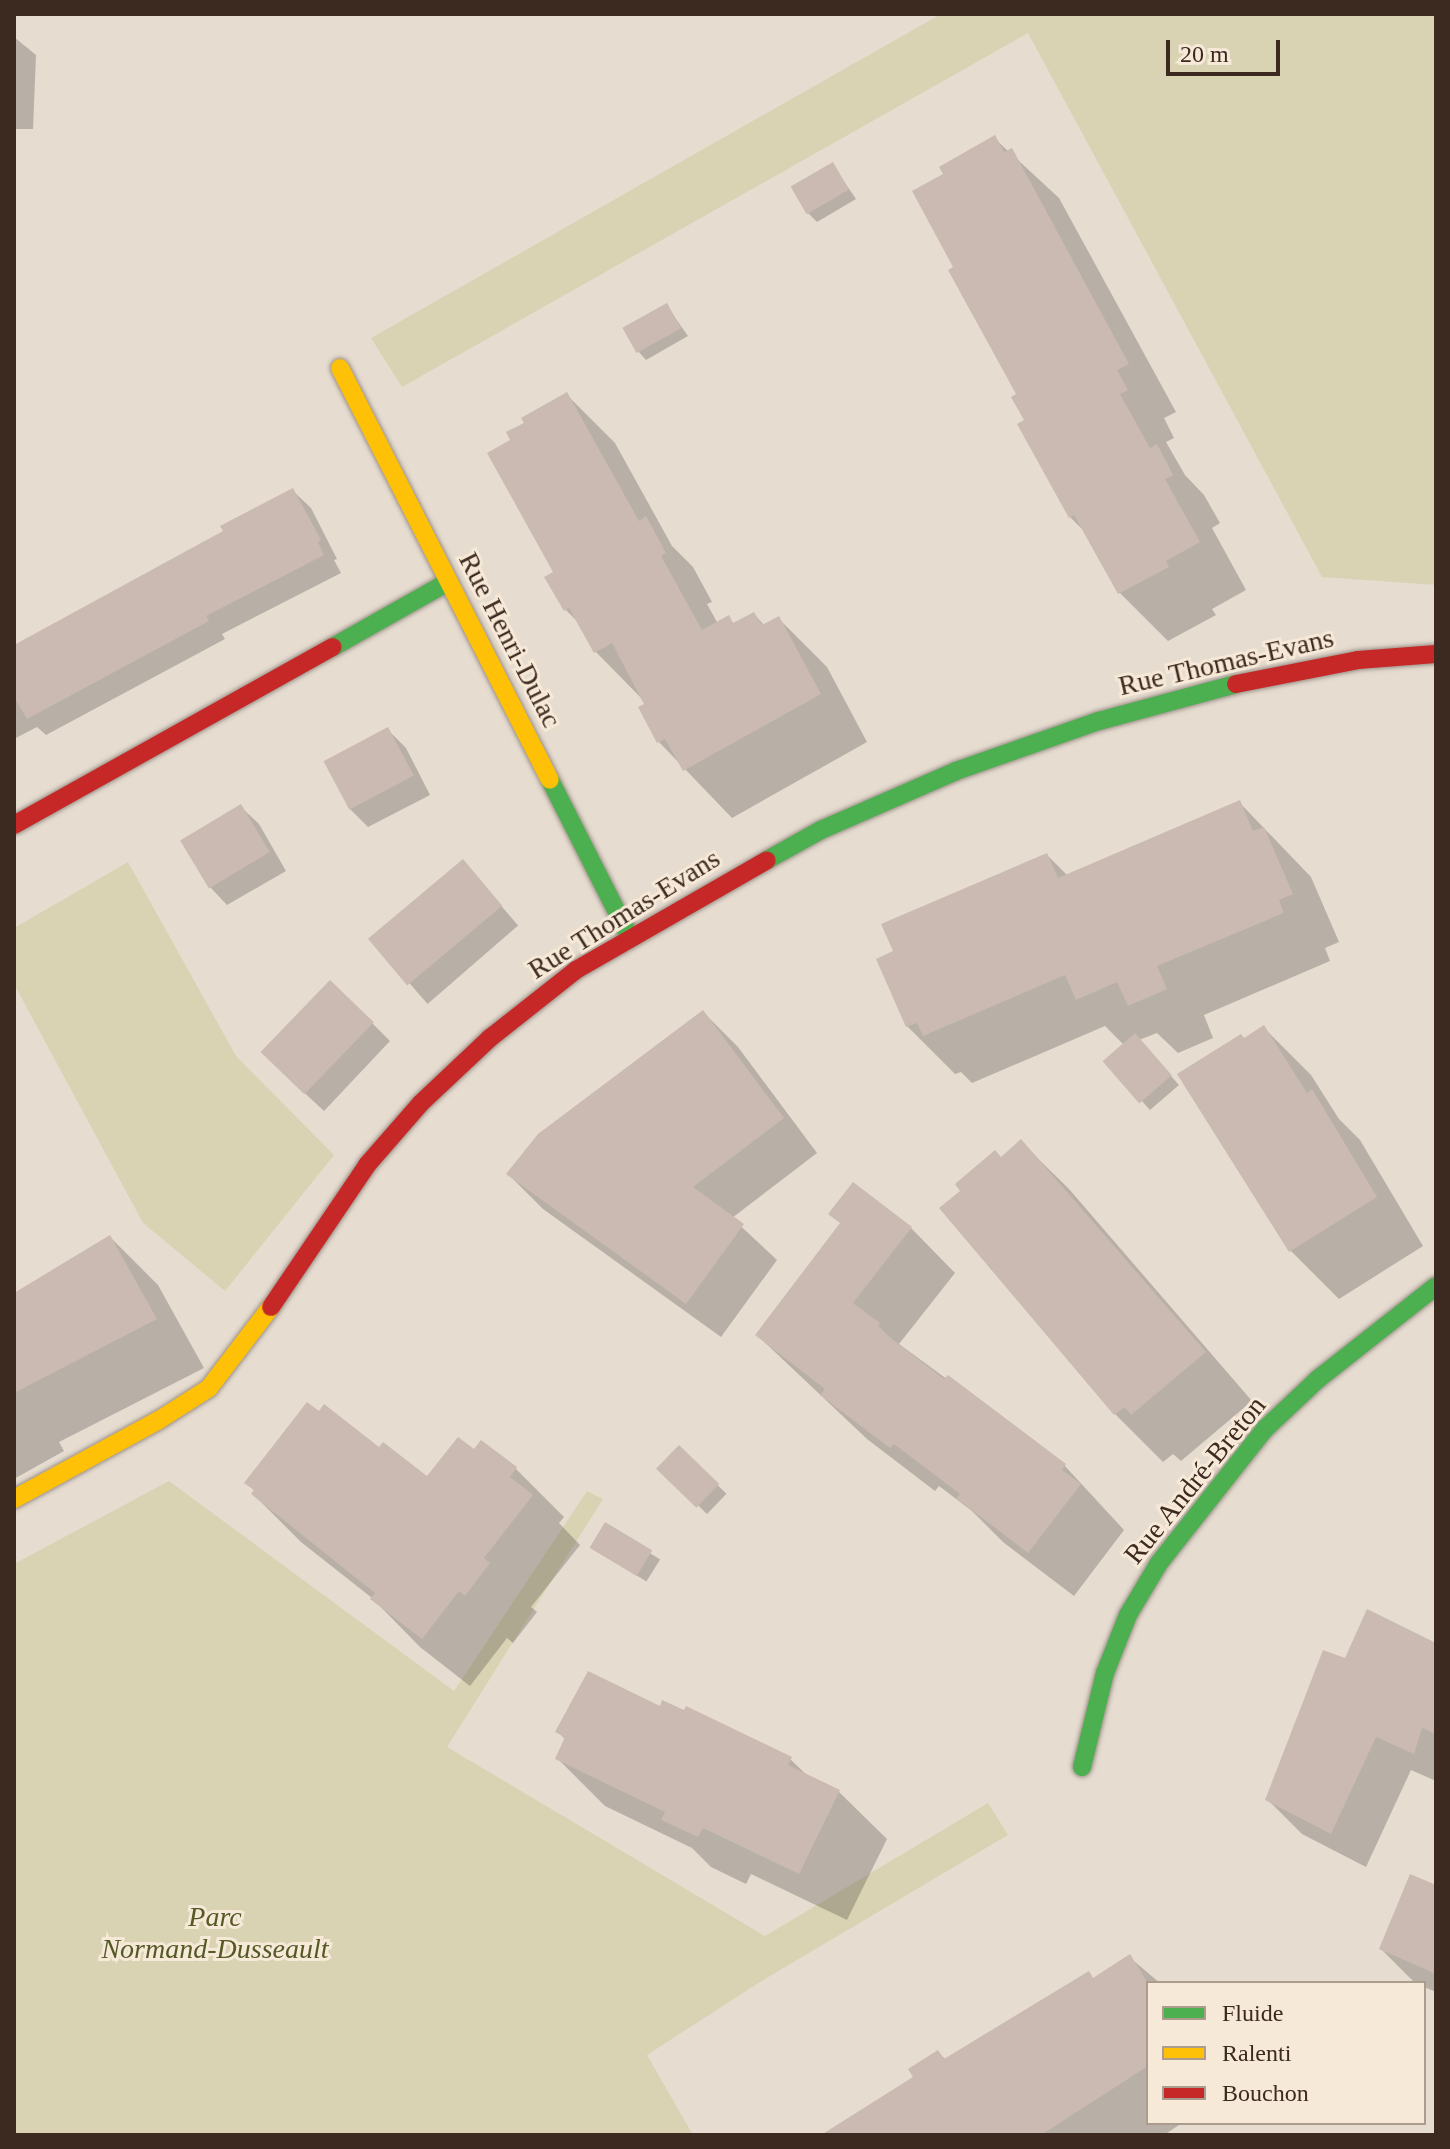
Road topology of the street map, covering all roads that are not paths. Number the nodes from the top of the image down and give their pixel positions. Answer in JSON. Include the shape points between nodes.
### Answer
{"nodes":[{"id":1,"x":340,"y":368,"type":"dead end"},
{"id":2,"x":448,"y":582,"type":"junction"},
{"id":3,"x":1436,"y":654,"type":"edge"},
{"id":4,"x":14,"y":825,"type":"edge"},
{"id":5,"x":630,"y":938,"type":"junction"},
{"id":6,"x":1436,"y":1286,"type":"edge"},
{"id":7,"x":14,"y":1499,"type":"edge"},
{"id":8,"x":1082,"y":1767,"type":"dead end"}],
"edges":[{"from":1,"to":2,"type":"street","name":"Rue Henri-Dulac"},
{"from":2,"to":4,"type":"street"},
{"from":2,"to":5,"type":"street","name":"Rue Henri-Dulac"},
{"from":3,"to":5,"type":"street","name":"Rue Thomas-Evans","via":[[1358,660],[1233,685],[1043,740],[821,830]]},
{"from":5,"to":7,"type":"street","name":"Rue Thomas-Evans","via":[[564,979],[421,1103],[367,1165],[241,1350],[209,1388]]},
{"from":6,"to":8,"type":"street","name":"Rue André-Breton","via":[[1318,1379],[1265,1429],[1159,1563],[1128,1615],[1105,1673]]}]}
